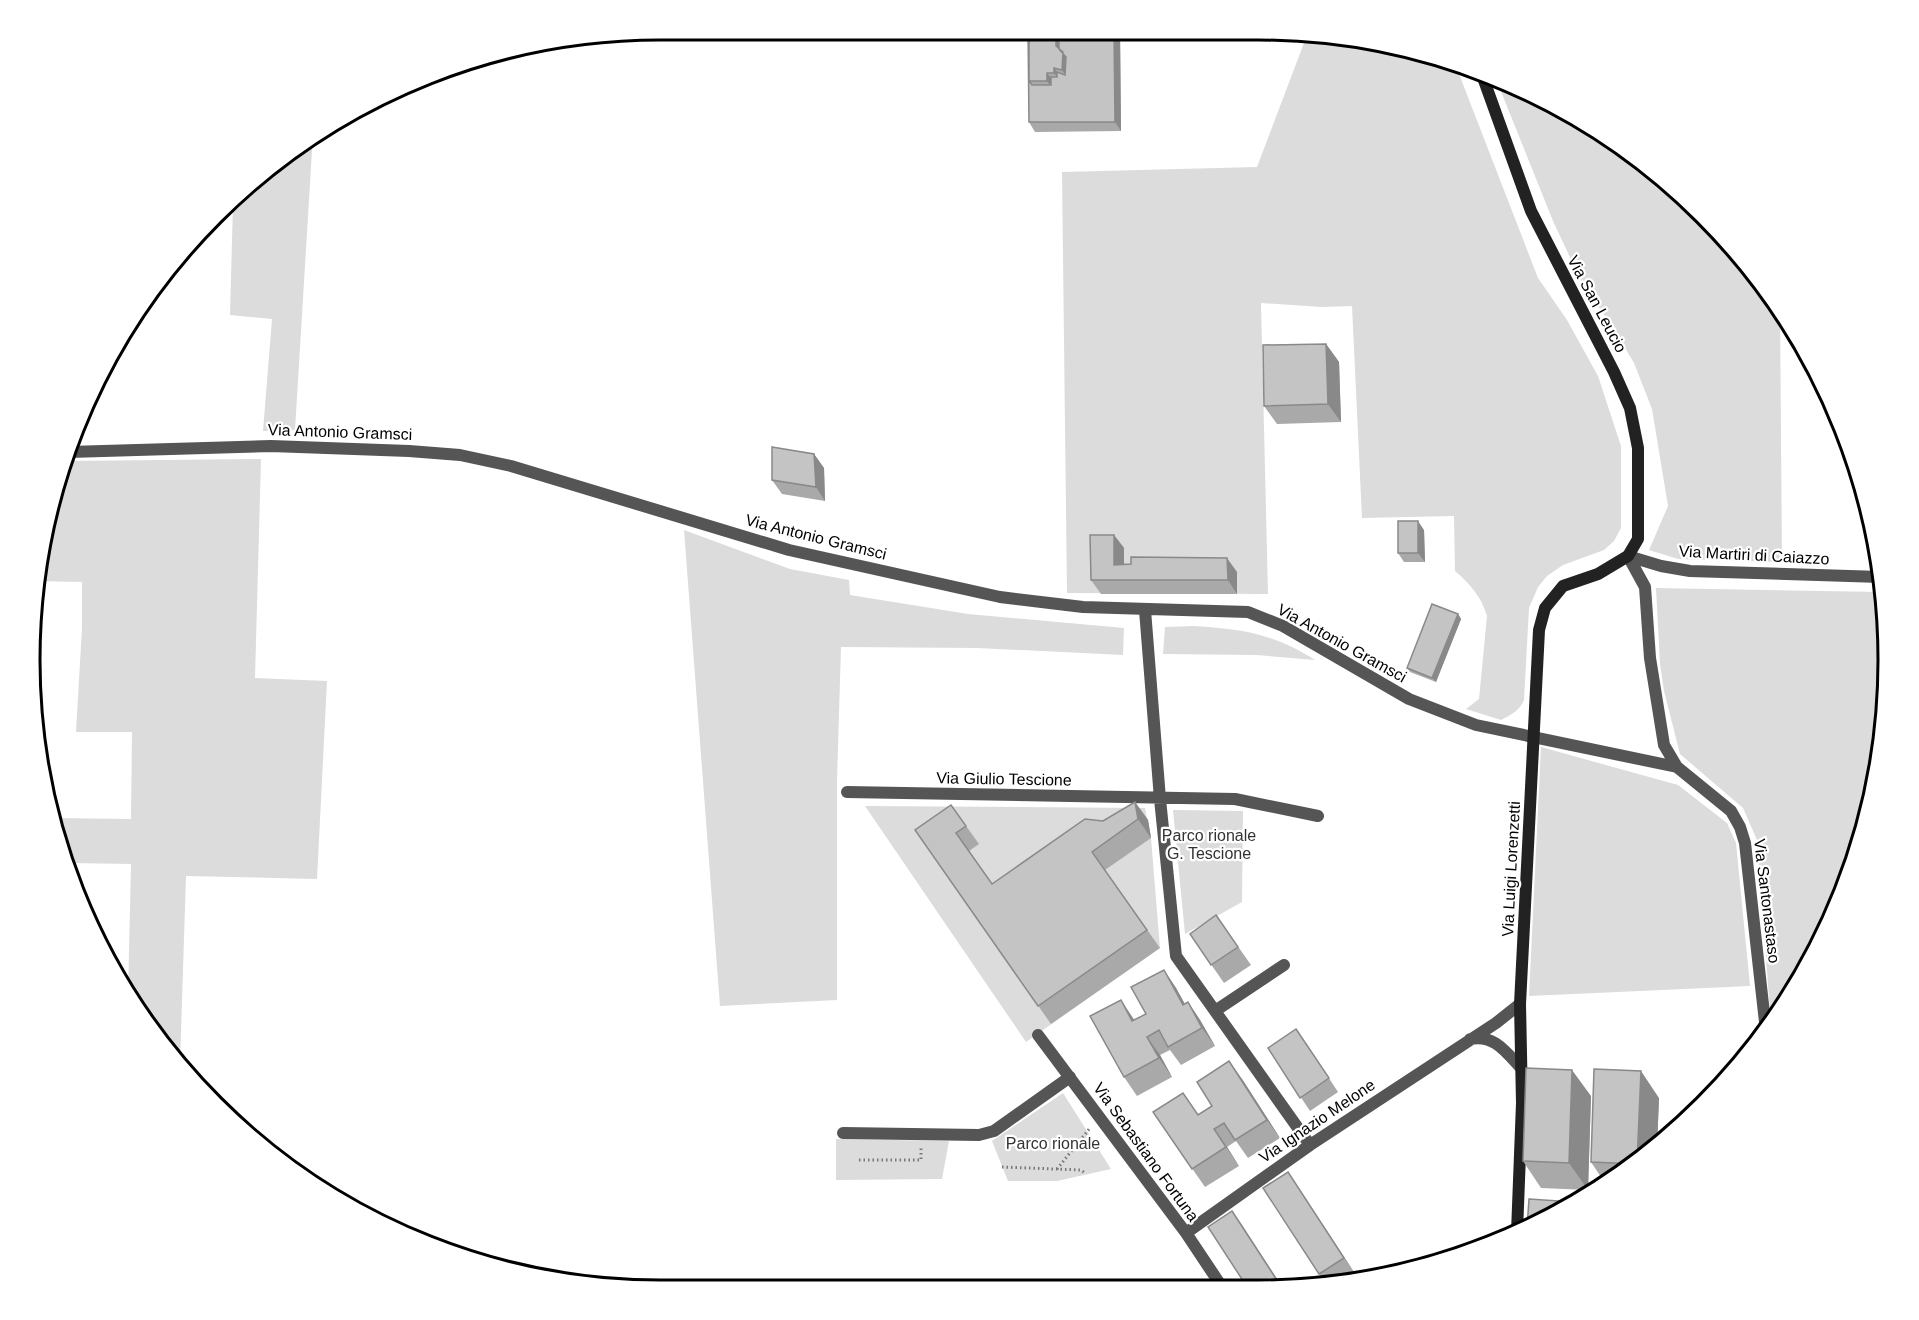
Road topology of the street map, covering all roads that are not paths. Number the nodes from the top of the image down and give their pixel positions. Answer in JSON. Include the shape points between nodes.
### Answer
{"nodes":[{"id":1,"x":1485,"y":84,"type":"edge"},
{"id":2,"x":77,"y":452,"type":"edge"},
{"id":3,"x":1628,"y":556,"type":"junction"},
{"id":4,"x":1873,"y":577,"type":"edge"},
{"id":5,"x":1145,"y":610,"type":"junction"},
{"id":6,"x":1533,"y":738,"type":"junction"},
{"id":7,"x":1677,"y":767,"type":"junction"},
{"id":8,"x":847,"y":792,"type":"dead end"},
{"id":9,"x":1160,"y":799,"type":"junction"},
{"id":10,"x":1318,"y":816,"type":"dead end"},
{"id":11,"x":1284,"y":965,"type":"dead end"},
{"id":12,"x":1520,"y":1004,"type":"junction"},
{"id":13,"x":1215,"y":1011,"type":"junction"},
{"id":14,"x":1765,"y":1017,"type":"edge"},
{"id":15,"x":1038,"y":1035,"type":"dead end"},
{"id":16,"x":1469,"y":1039,"type":"junction"},
{"id":17,"x":1521,"y":1068,"type":"junction"},
{"id":18,"x":1070,"y":1077,"type":"junction"},
{"id":19,"x":843,"y":1133,"type":"dead end"},
{"id":20,"x":1310,"y":1144,"type":"junction"},
{"id":21,"x":1517,"y":1223,"type":"edge"},
{"id":22,"x":1186,"y":1233,"type":"junction"},
{"id":23,"x":1217,"y":1280,"type":"edge"}],
"edges":[{"from":1,"to":3,"type":"street","name":"Via San Leucio","via":[[1531,211],[1629,408],[1638,448],[1639,522],[1638,539]]},
{"from":2,"to":5,"type":"street","name":"Via Antonio Gramsci","via":[[271,446],[460,455],[511,466],[789,550],[889,573],[1000,597]]},
{"from":3,"to":4,"type":"street","name":"Via Martiri di Caiazzo","via":[[1690,571]]},
{"from":3,"to":6,"type":"street","name":"Via Luigi Lorenzetti","via":[[1598,574],[1563,586],[1545,608],[1539,630]]},
{"from":3,"to":7,"type":"street","name":"Via Santonastaso","via":[[1645,586],[1650,658],[1664,745]]},
{"from":5,"to":6,"type":"street","name":"Via Antonio Gramsci","via":[[1248,612],[1283,626],[1409,699],[1476,725]]},
{"from":5,"to":9,"type":"street"},
{"from":6,"to":7,"type":"street","name":"Via Santonastaso"},
{"from":6,"to":12,"type":"street","name":"Via Luigi Lorenzetti"},
{"from":7,"to":14,"type":"street","name":"Via Santonastaso","via":[[1731,811],[1740,827],[1750,873]]},
{"from":8,"to":9,"type":"street","name":"Via Giulio Tescione"},
{"from":9,"to":10,"type":"street","name":"Via Giulio Tescione","via":[[1236,799]]},
{"from":9,"to":13,"type":"street","via":[[1176,956]]},
{"from":11,"to":13,"type":"street"},
{"from":12,"to":16,"type":"street","name":"Via Ignazio Melone"},
{"from":12,"to":17,"type":"street","name":"Via Luigi Lorenzetti"},
{"from":13,"to":20,"type":"street"},
{"from":15,"to":18,"type":"street","name":"Via Sebastiano Fortuna"},
{"from":16,"to":17,"type":"street","via":[[1482,1037],[1495,1042]]},
{"from":16,"to":20,"type":"street","name":"Via Ignazio Melone"},
{"from":17,"to":21,"type":"street","name":"Via Luigi Lorenzetti"},
{"from":18,"to":19,"type":"street","via":[[994,1131],[979,1135]]},
{"from":18,"to":22,"type":"street","name":"Via Sebastiano Fortuna"},
{"from":20,"to":22,"type":"street","name":"Via Ignazio Melone"},
{"from":22,"to":23,"type":"street","name":"Via Sebastiano Fortuna"}]}
